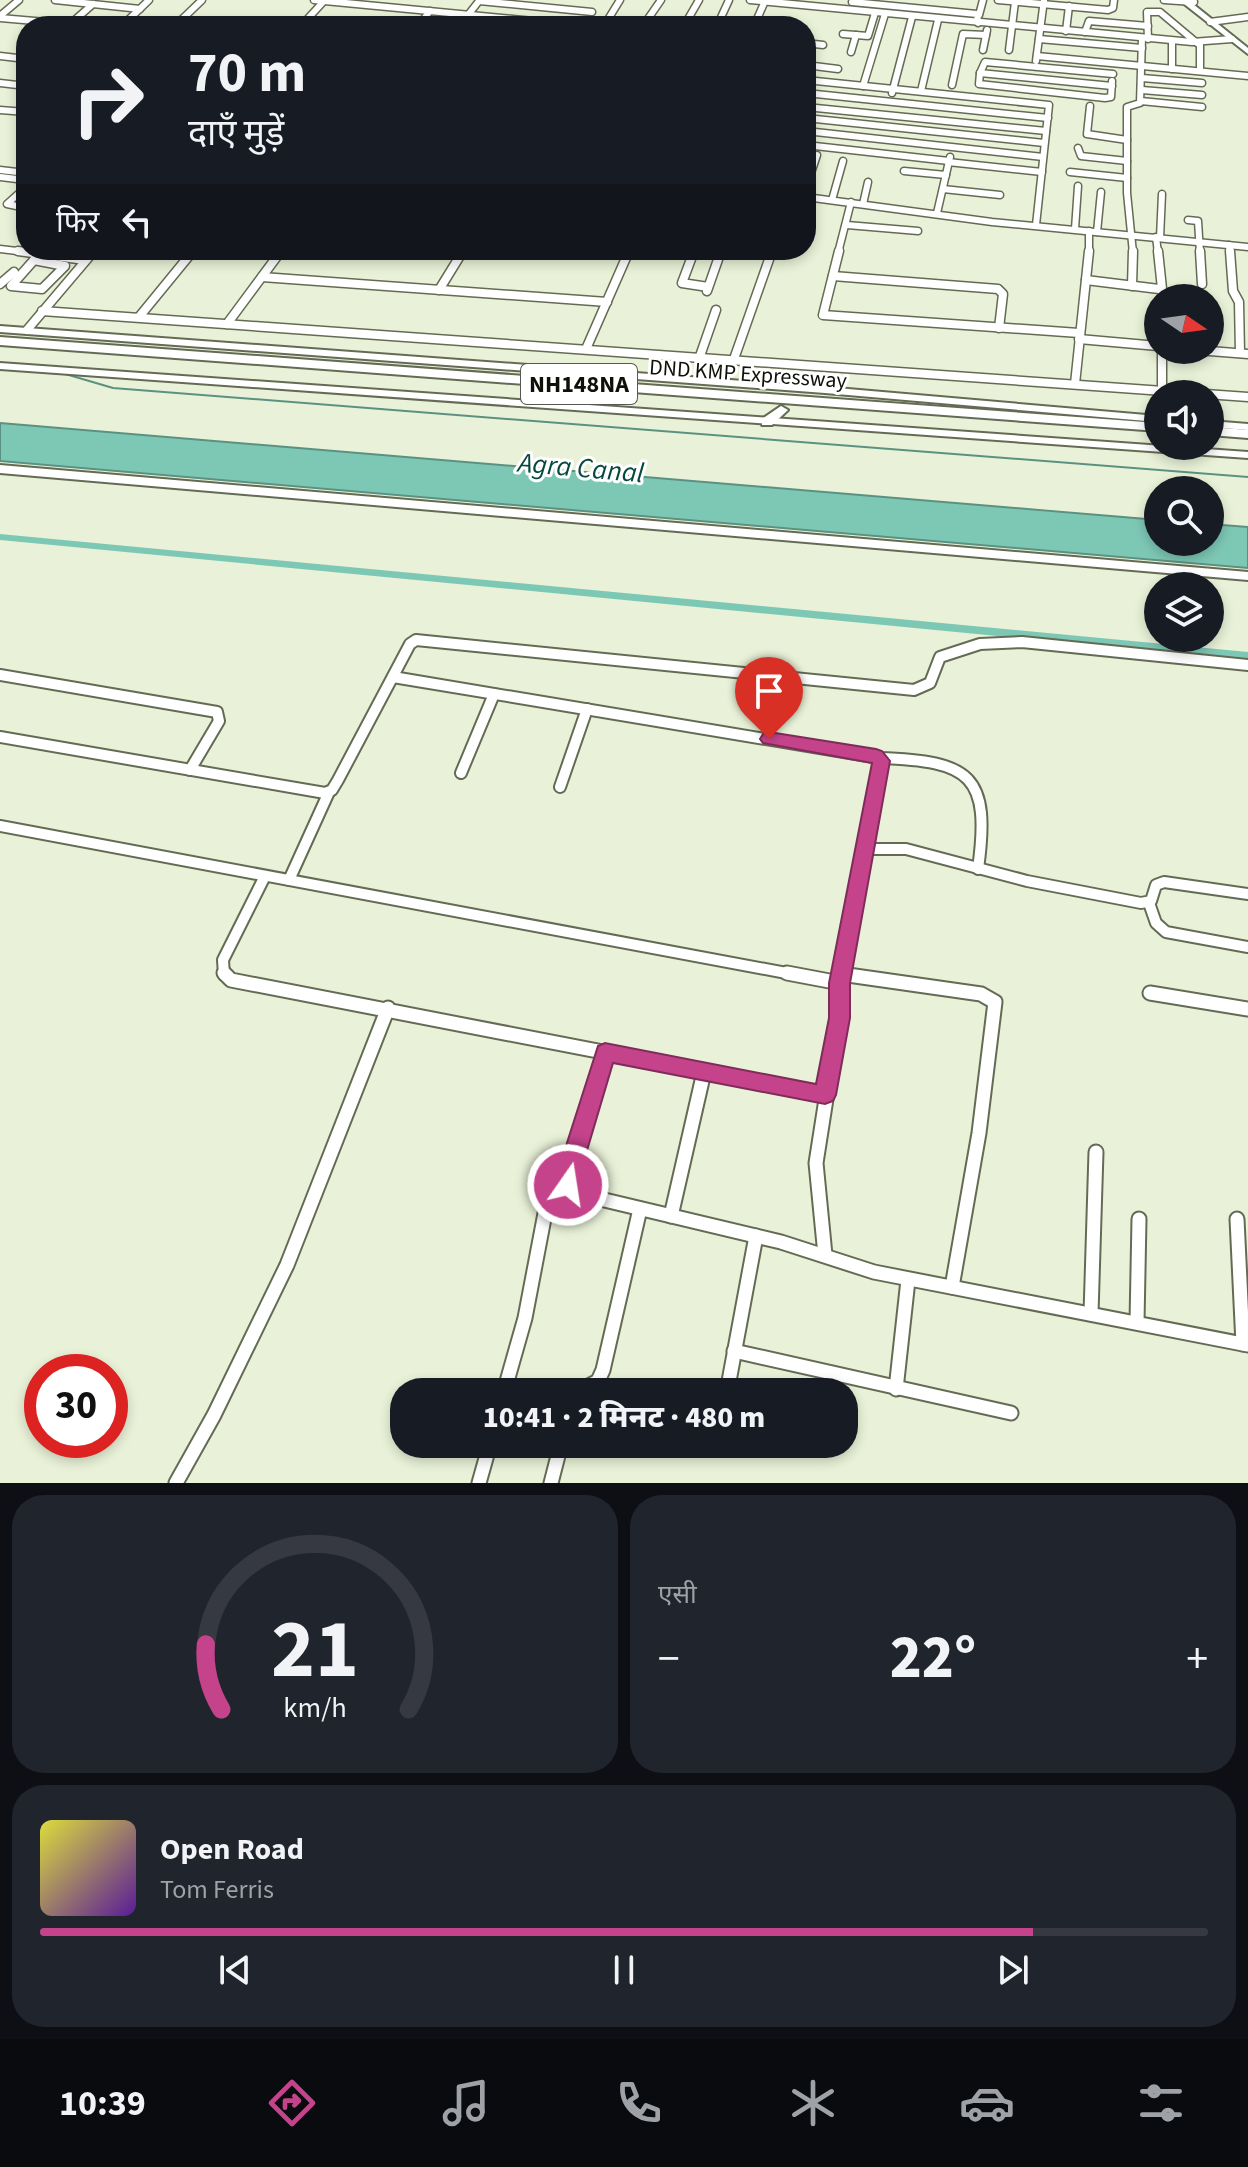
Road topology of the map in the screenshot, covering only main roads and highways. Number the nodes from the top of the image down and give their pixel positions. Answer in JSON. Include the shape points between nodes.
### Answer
{"nodes":[{"id":1,"x":0,"y":341,"type":"edge"},
{"id":2,"x":0,"y":352,"type":"edge"},
{"id":3,"x":715,"y":382,"type":"road end"},
{"id":4,"x":760,"y":397,"type":"junction"},
{"id":5,"x":781,"y":410,"type":"junction"},
{"id":6,"x":767,"y":422,"type":"road end"},
{"id":7,"x":1144,"y":426,"type":"edge"},
{"id":8,"x":1224,"y":432,"type":"edge"},
{"id":9,"x":1248,"y":434,"type":"edge"},
{"id":10,"x":1144,"y":436,"type":"edge"},
{"id":11,"x":1224,"y":442,"type":"edge"},
{"id":12,"x":1248,"y":444,"type":"edge"}],
"edges":[{"from":1,"to":4,"type":"highway","name":"DND KMP Expressway","number":"NH148NA"},
{"from":2,"to":5,"type":"highway","name":"DND KMP Expressway","number":"NH148NA"},
{"from":3,"to":4,"type":"highway"},
{"from":4,"to":7,"type":"highway","name":"DND KMP Expressway","number":"NH148NA"},
{"from":5,"to":6,"type":"highway"},
{"from":5,"to":10,"type":"highway","name":"DND KMP Expressway","number":"NH148NA"},
{"from":8,"to":9,"type":"highway"},
{"from":11,"to":12,"type":"highway"}]}
